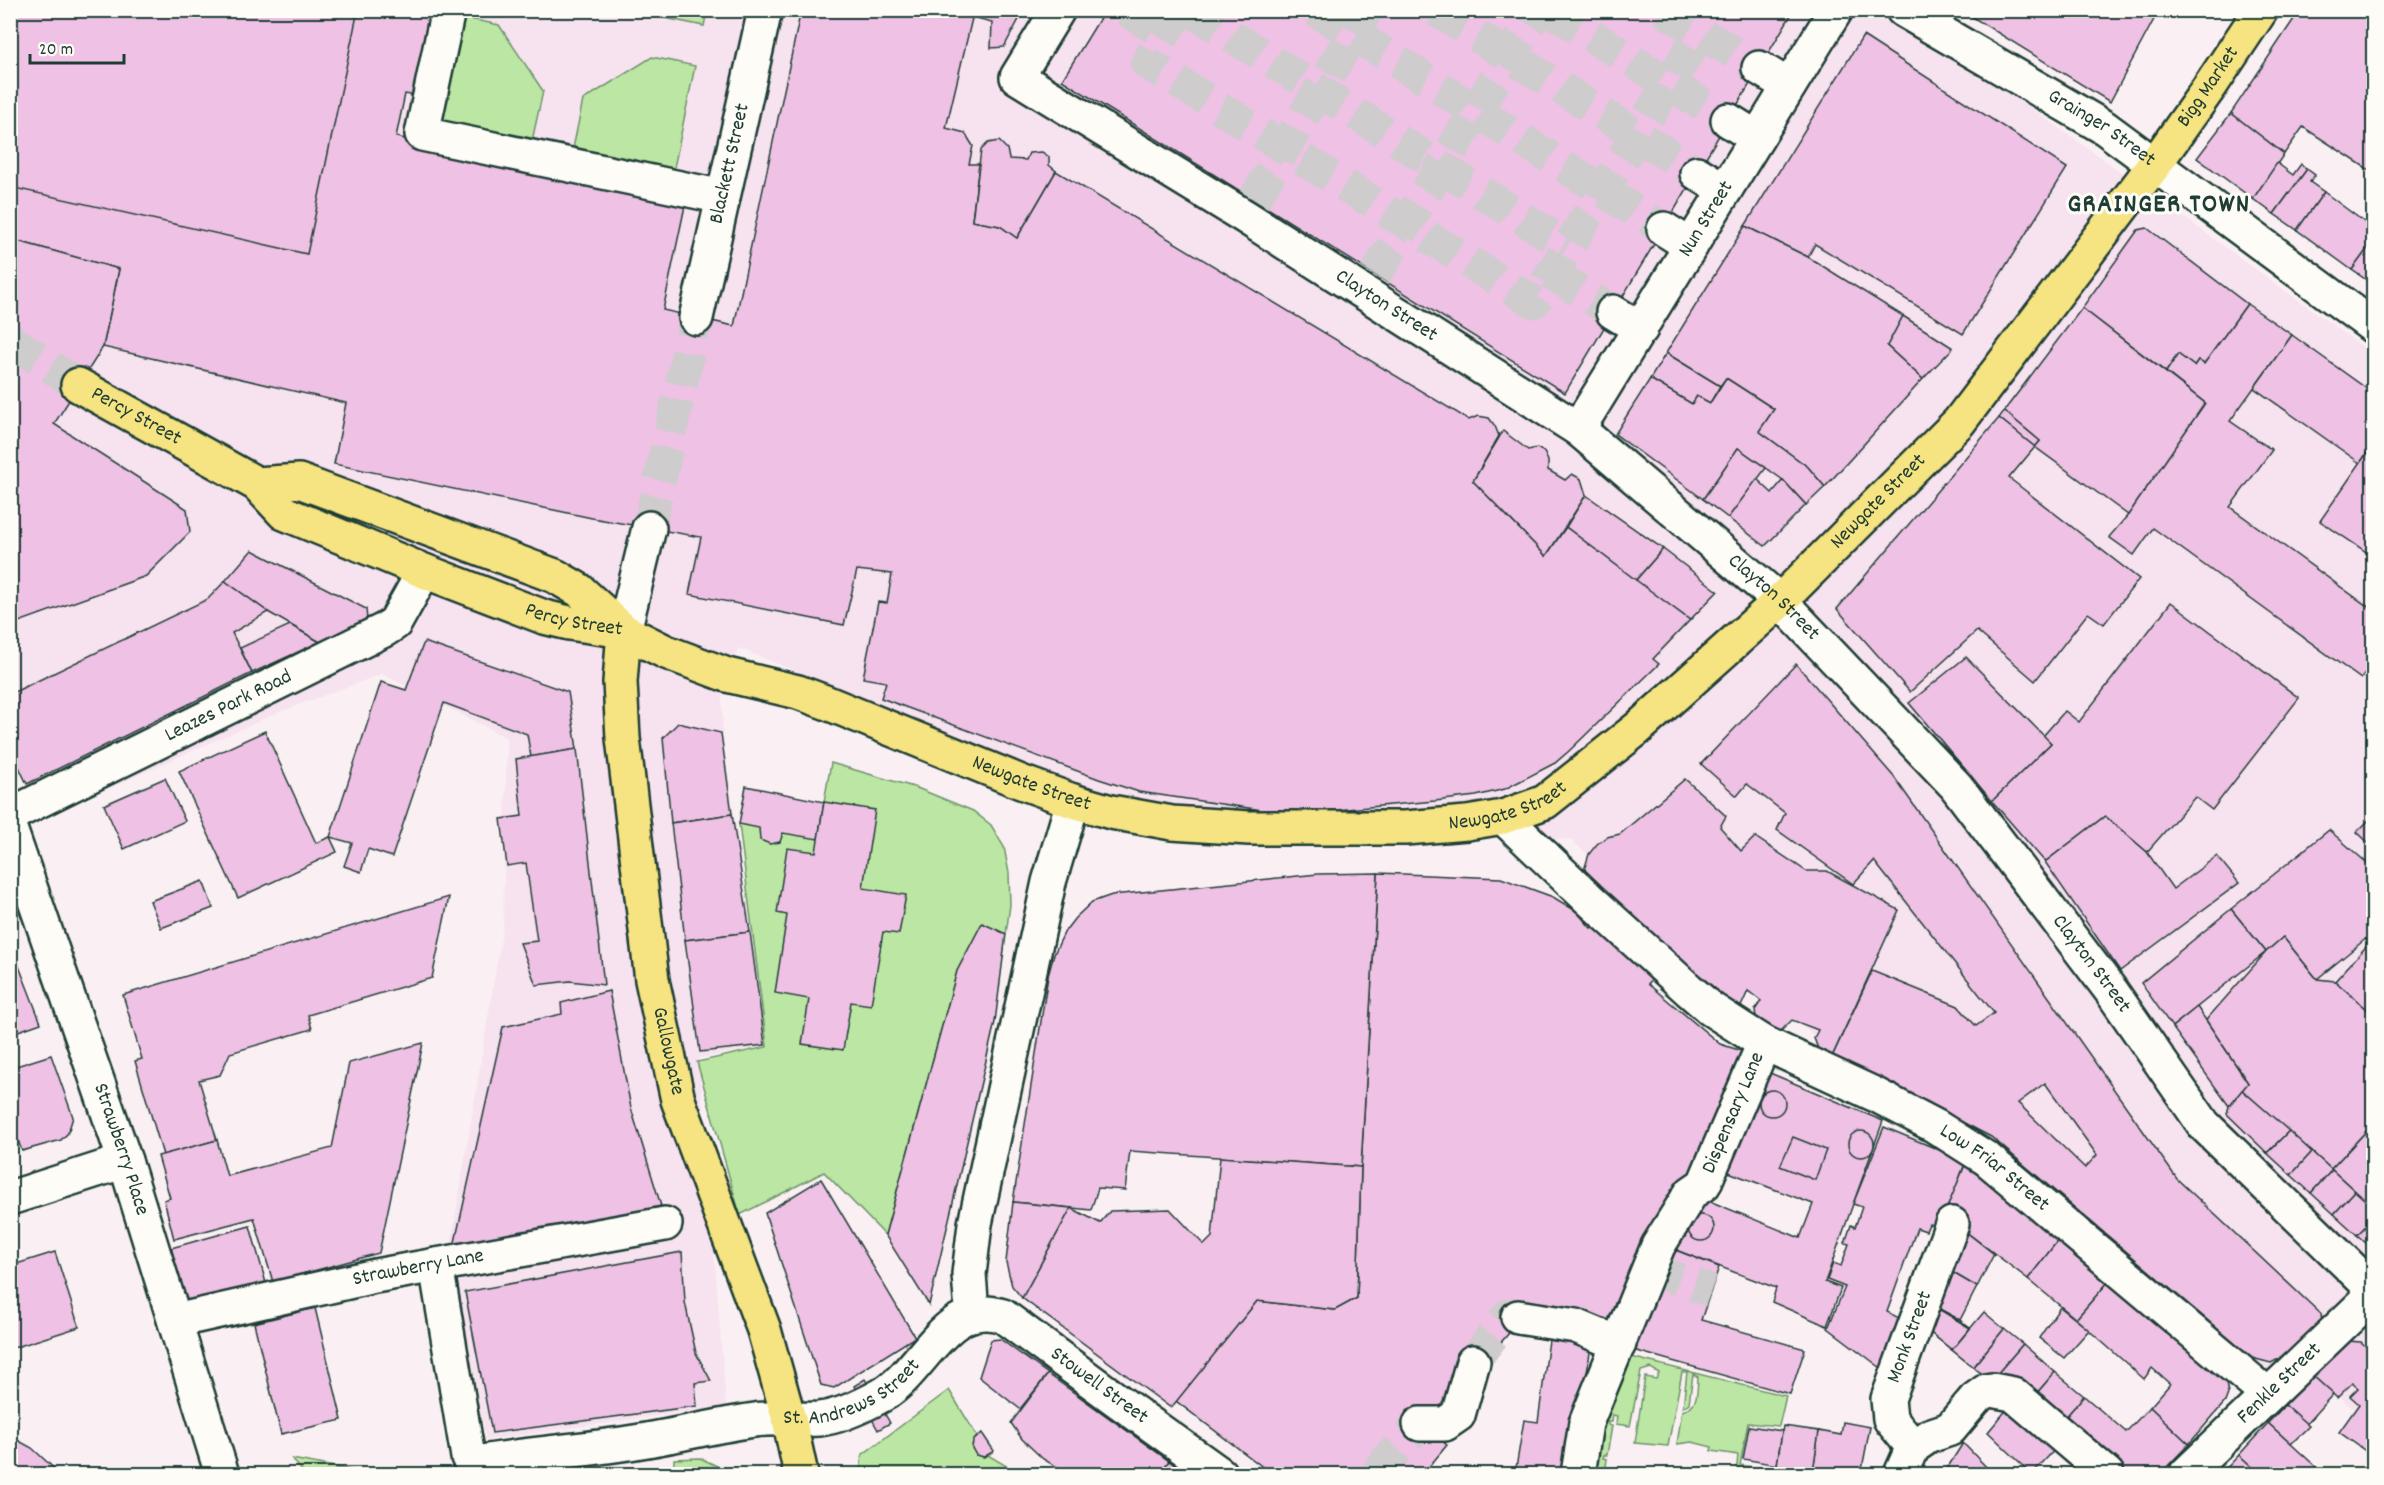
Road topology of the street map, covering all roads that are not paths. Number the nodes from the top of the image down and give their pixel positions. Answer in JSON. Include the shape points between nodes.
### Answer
{"nodes":[{"id":1,"x":448,"y":10,"type":"edge"},
{"id":2,"x":765,"y":10,"type":"edge"},
{"id":3,"x":1058,"y":10,"type":"edge"},
{"id":4,"x":1836,"y":10,"type":"edge"},
{"id":5,"x":1903,"y":10,"type":"edge"},
{"id":6,"x":2260,"y":10,"type":"edge"},
{"id":7,"x":1759,"y":68,"type":"tunnel mouth"},
{"id":8,"x":1789,"y":86,"type":"junction"},
{"id":9,"x":1728,"y":120,"type":"tunnel mouth"},
{"id":10,"x":1757,"y":138,"type":"junction"},
{"id":11,"x":2155,"y":164,"type":"junction"},
{"id":12,"x":1697,"y":173,"type":"tunnel mouth"},
{"id":13,"x":1725,"y":190,"type":"junction"},
{"id":14,"x":723,"y":197,"type":"junction"},
{"id":15,"x":1664,"y":229,"type":"tunnel mouth"},
{"id":16,"x":1691,"y":246,"type":"junction"},
{"id":17,"x":1613,"y":312,"type":"tunnel mouth"},
{"id":18,"x":696,"y":318,"type":"tunnel mouth"},
{"id":19,"x":2373,"y":327,"type":"edge"},
{"id":20,"x":1641,"y":329,"type":"junction"},
{"id":21,"x":78,"y":385,"type":"tunnel mouth"},
{"id":22,"x":1578,"y":429,"type":"junction"},
{"id":23,"x":257,"y":484,"type":"junction"},
{"id":24,"x":649,"y":528,"type":"tunnel mouth"},
{"id":25,"x":423,"y":571,"type":"junction"},
{"id":26,"x":1780,"y":601,"type":"junction"},
{"id":27,"x":624,"y":631,"type":"junction"},
{"id":28,"x":1073,"y":801,"type":"junction"},
{"id":29,"x":10,"y":816,"type":"edge"},
{"id":30,"x":1503,"y":817,"type":"junction"},
{"id":31,"x":10,"y":828,"type":"edge"},
{"id":32,"x":1764,"y":1043,"type":"junction"},
{"id":33,"x":125,"y":1161,"type":"junction"},
{"id":34,"x":10,"y":1198,"type":"edge"},
{"id":35,"x":665,"y":1224,"type":"dead end"},
{"id":36,"x":1952,"y":1224,"type":"dead end"},
{"id":37,"x":436,"y":1265,"type":"junction"},
{"id":38,"x":2373,"y":1292,"type":"edge"},
{"id":39,"x":972,"y":1313,"type":"junction"},
{"id":40,"x":1518,"y":1317,"type":"tunnel mouth"},
{"id":41,"x":175,"y":1322,"type":"junction"},
{"id":42,"x":1619,"y":1344,"type":"junction"},
{"id":43,"x":1473,"y":1362,"type":"tunnel mouth"},
{"id":44,"x":2268,"y":1395,"type":"junction"},
{"id":45,"x":789,"y":1419,"type":"junction"},
{"id":46,"x":1420,"y":1425,"type":"tunnel mouth"},
{"id":47,"x":1907,"y":1461,"type":"edge"},
{"id":48,"x":798,"y":1468,"type":"edge"},
{"id":49,"x":222,"y":1474,"type":"edge"},
{"id":50,"x":1220,"y":1474,"type":"edge"},
{"id":51,"x":1578,"y":1474,"type":"edge"},
{"id":52,"x":2107,"y":1474,"type":"edge"},
{"id":53,"x":2186,"y":1474,"type":"edge"}],
"edges":[{"from":1,"to":14,"type":"street","via":[[422,134],[552,157]]},
{"from":2,"to":14,"type":"street","name":"Blackett Street"},
{"from":3,"to":22,"type":"street","name":"Clayton Street","via":[[1017,77],[1249,208],[1370,284]]},
{"from":4,"to":8,"type":"street","name":"Nun Street"},
{"from":5,"to":11,"type":"street","name":"Grainger Street","via":[[2105,128]]},
{"from":6,"to":11,"type":"main road","name":"Bigg Market"},
{"from":7,"to":8,"type":"street"},
{"from":8,"to":10,"type":"street","name":"Nun Street"},
{"from":9,"to":10,"type":"street"},
{"from":10,"to":13,"type":"street","name":"Nun Street"},
{"from":11,"to":19,"type":"street","name":"Grainger Street"},
{"from":11,"to":26,"type":"main road","name":"Newgate Street","via":[[1959,422]]},
{"from":12,"to":13,"type":"street"},
{"from":13,"to":16,"type":"street","name":"Nun Street"},
{"from":14,"to":18,"type":"street","name":"Blackett Street"},
{"from":15,"to":16,"type":"street"},
{"from":16,"to":20,"type":"street","name":"Nun Street"},
{"from":17,"to":20,"type":"street"},
{"from":20,"to":22,"type":"street","name":"Nun Street"},
{"from":21,"to":23,"type":"main road","name":"Percy Street"},
{"from":22,"to":26,"type":"street","name":"Clayton Street"},
{"from":23,"to":25,"type":"main road","name":"Percy Street","via":[[284,513]]},
{"from":23,"to":27,"type":"main road","name":"Percy Street","via":[[299,481],[555,576],[579,590]]},
{"from":24,"to":27,"type":"street"},
{"from":25,"to":27,"type":"main road","name":"Percy Street","via":[[544,617]]},
{"from":25,"to":29,"type":"street","name":"Leazes Park Road","via":[[395,623],[384,630]]},
{"from":26,"to":30,"type":"main road","name":"Newgate Street","via":[[1637,729],[1577,777],[1545,801]]},
{"from":26,"to":38,"type":"street","name":"Clayton Street","via":[[1956,786],[2112,992],[2204,1125]]},
{"from":27,"to":28,"type":"main road","name":"Newgate Street","via":[[706,668],[798,692]]},
{"from":27,"to":45,"type":"main road","name":"Gallowgate","via":[[622,729],[652,980],[678,1100],[764,1330]]},
{"from":28,"to":30,"type":"main road","name":"Newgate Street","via":[[1172,823],[1249,828],[1406,828]]},
{"from":28,"to":39,"type":"street","via":[[1049,882],[974,1234],[969,1274]]},
{"from":30,"to":32,"type":"street","name":"Low Friar Street","via":[[1689,990]]},
{"from":31,"to":33,"type":"street","name":"Strawberry Place"},
{"from":32,"to":42,"type":"street","name":"Dispensary Lane","via":[[1704,1184],[1691,1193],[1658,1246]]},
{"from":32,"to":44,"type":"street","name":"Low Friar Street","via":[[1876,1095],[1935,1126],[1987,1160]]},
{"from":33,"to":34,"type":"street"},
{"from":33,"to":41,"type":"street","name":"Strawberry Place"},
{"from":35,"to":37,"type":"street","name":"Strawberry Lane"},
{"from":36,"to":47,"type":"street","name":"Monk Street","via":[[1888,1399],[1890,1419]]},
{"from":37,"to":41,"type":"street","name":"Strawberry Lane"},
{"from":37,"to":45,"type":"street","name":"St. Andrews Street","via":[[468,1456],[476,1463],[646,1440],[755,1420]]},
{"from":38,"to":44,"type":"street","name":"Fenkle Street"},
{"from":39,"to":45,"type":"street","name":"St. Andrews Street","via":[[948,1327],[900,1383],[882,1395],[833,1416]]},
{"from":39,"to":50,"type":"street","name":"Stowell Street","via":[[1003,1316]]},
{"from":40,"to":42,"type":"street","via":[[1576,1326]]},
{"from":41,"to":49,"type":"street","name":"Strawberry Place"},
{"from":42,"to":51,"type":"street","via":[[1586,1424]]},
{"from":43,"to":46,"type":"street","via":[[1458,1415],[1445,1424]]},
{"from":44,"to":53,"type":"street","name":"Fenkle Street"},
{"from":45,"to":48,"type":"main road","name":"Gallowgate"},
{"from":47,"to":52,"type":"street","via":[[1929,1436],[1955,1425],[1986,1391],[2002,1392]]}]}
